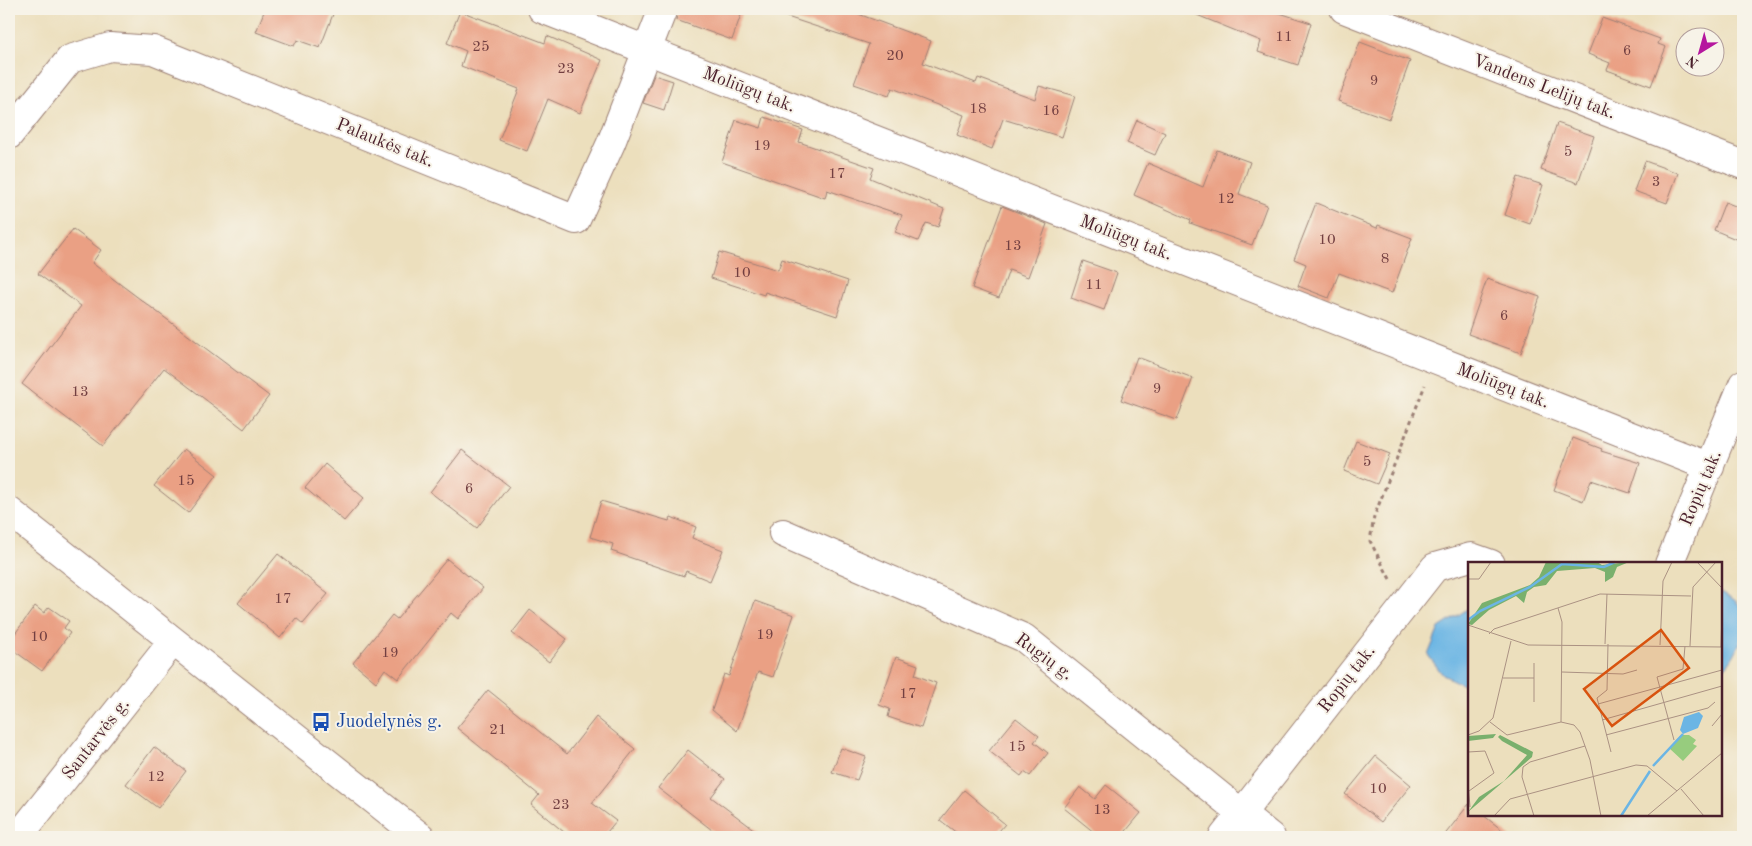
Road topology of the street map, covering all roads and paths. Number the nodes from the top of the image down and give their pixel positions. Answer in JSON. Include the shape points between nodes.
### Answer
{"nodes":[{"id":1,"x":542,"y":9,"type":"edge"},
{"id":2,"x":663,"y":9,"type":"edge"},
{"id":3,"x":1344,"y":9,"type":"edge"},
{"id":4,"x":647,"y":50,"type":"junction"},
{"id":5,"x":9,"y":135,"type":"edge"},
{"id":6,"x":1743,"y":165,"type":"edge"},
{"id":7,"x":1435,"y":359,"type":"junction"},
{"id":8,"x":1743,"y":384,"type":"edge"},
{"id":9,"x":1710,"y":467,"type":"junction"},
{"id":10,"x":9,"y":511,"type":"edge"},
{"id":11,"x":783,"y":533,"type":"dead end"},
{"id":12,"x":1485,"y":562,"type":"edge"},
{"id":13,"x":1670,"y":562,"type":"edge"},
{"id":14,"x":1407,"y":603,"type":"junction"},
{"id":15,"x":173,"y":641,"type":"junction"},
{"id":16,"x":1242,"y":814,"type":"junction"},
{"id":17,"x":18,"y":837,"type":"edge"},
{"id":18,"x":421,"y":837,"type":"edge"},
{"id":19,"x":1223,"y":837,"type":"edge"},
{"id":20,"x":1271,"y":837,"type":"edge"}],
"edges":[{"from":1,"to":4,"type":"street","name":"Moliūgų tak."},
{"from":2,"to":4,"type":"street","name":"Palaukės tak."},
{"from":3,"to":6,"type":"street","name":"Vandens Lelijų tak."},
{"from":4,"to":5,"type":"street","name":"Palaukės tak.","via":[[611,144],[576,220],[153,50],[110,47],[70,59]]},
{"from":4,"to":7,"type":"street","name":"Moliūgų tak."},
{"from":7,"to":9,"type":"street","name":"Moliūgų tak."},
{"from":7,"to":14,"type":"path","via":[[1374,517],[1370,541]]},
{"from":8,"to":9,"type":"street","name":"Ropių tak."},
{"from":9,"to":13,"type":"street","name":"Ropių tak."},
{"from":10,"to":15,"type":"street"},
{"from":11,"to":16,"type":"street","name":"Rugių g.","via":[[1024,638]]},
{"from":12,"to":14,"type":"street","name":"Ropių tak.","via":[[1471,557],[1435,567]]},
{"from":14,"to":16,"type":"street","name":"Ropių tak."},
{"from":15,"to":17,"type":"street","name":"Santarvės g."},
{"from":15,"to":18,"type":"street"},
{"from":16,"to":19,"type":"street","name":"Ropių tak."},
{"from":16,"to":20,"type":"street","name":"Rugių g."}]}
